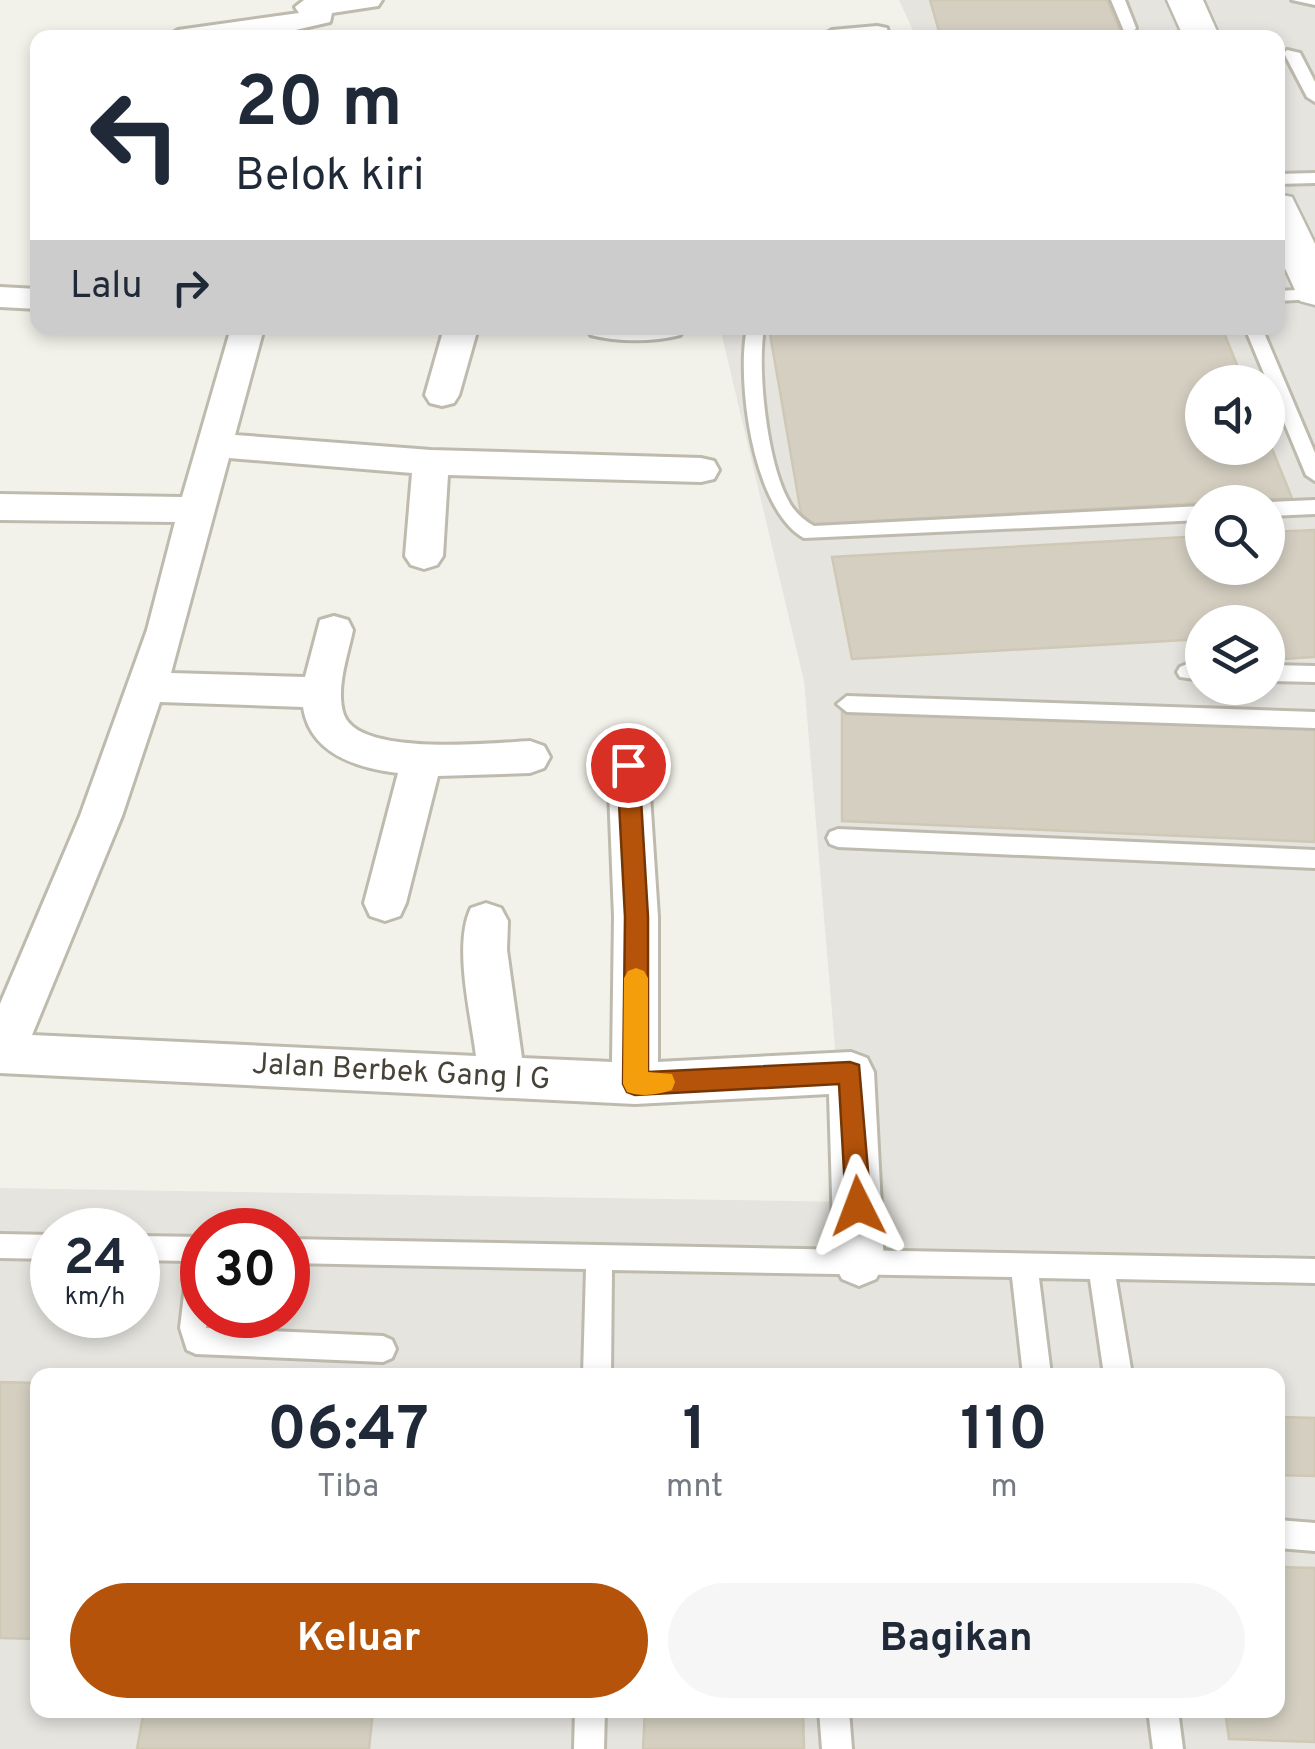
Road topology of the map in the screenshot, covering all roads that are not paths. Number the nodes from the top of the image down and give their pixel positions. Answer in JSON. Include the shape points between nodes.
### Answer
{"nodes":[{"id":1,"x":368,"y":0,"type":"edge"},
{"id":2,"x":1118,"y":0,"type":"edge"},
{"id":3,"x":1185,"y":0,"type":"edge"},
{"id":4,"x":1299,"y":0,"type":"edge"},
{"id":5,"x":1315,"y":1,"type":"edge"},
{"id":6,"x":314,"y":15,"type":"edge"},
{"id":7,"x":1129,"y":28,"type":"dead end"},
{"id":8,"x":252,"y":30,"type":"edge"},
{"id":9,"x":1198,"y":30,"type":"edge"},
{"id":10,"x":1315,"y":52,"type":"edge"},
{"id":11,"x":1285,"y":53,"type":"edge"},
{"id":12,"x":1315,"y":96,"type":"edge"},
{"id":13,"x":1315,"y":178,"type":"edge"},
{"id":14,"x":1285,"y":179,"type":"edge"},
{"id":15,"x":1285,"y":234,"type":"edge"},
{"id":16,"x":1315,"y":293,"type":"edge"},
{"id":17,"x":1285,"y":295,"type":"edge"},
{"id":18,"x":0,"y":297,"type":"edge"},
{"id":19,"x":30,"y":299,"type":"edge"},
{"id":20,"x":244,"y":335,"type":"edge"},
{"id":21,"x":459,"y":335,"type":"edge"},
{"id":22,"x":755,"y":335,"type":"edge"},
{"id":23,"x":1256,"y":335,"type":"edge"},
{"id":24,"x":442,"y":396,"type":"dead end"},
{"id":25,"x":217,"y":446,"type":"junction"},
{"id":26,"x":431,"y":462,"type":"junction"},
{"id":27,"x":701,"y":470,"type":"dead end"},
{"id":28,"x":1315,"y":475,"type":"edge"},
{"id":29,"x":0,"y":506,"type":"edge"},
{"id":30,"x":1315,"y":507,"type":"edge"},
{"id":31,"x":1285,"y":508,"type":"edge"},
{"id":32,"x":197,"y":509,"type":"junction"},
{"id":33,"x":1185,"y":514,"type":"edge"},
{"id":34,"x":424,"y":556,"type":"dead end"},
{"id":35,"x":334,"y":630,"type":"dead end"},
{"id":36,"x":1285,"y":673,"type":"edge"},
{"id":37,"x":1315,"y":674,"type":"edge"},
{"id":38,"x":146,"y":687,"type":"junction"},
{"id":39,"x":321,"y":693,"type":"junction"},
{"id":40,"x":846,"y":704,"type":"dead end"},
{"id":41,"x":1315,"y":720,"type":"edge"},
{"id":42,"x":530,"y":757,"type":"dead end"},
{"id":43,"x":421,"y":762,"type":"junction"},
{"id":44,"x":628,"y":765,"type":"dead end"},
{"id":45,"x":838,"y":838,"type":"dead end"},
{"id":46,"x":1315,"y":859,"type":"edge"},
{"id":47,"x":385,"y":903,"type":"dead end"},
{"id":48,"x":486,"y":921,"type":"dead end"},
{"id":49,"x":1,"y":1053,"type":"edge"},
{"id":50,"x":502,"y":1078,"type":"junction"},
{"id":51,"x":635,"y":1084,"type":"junction"},
{"id":52,"x":0,"y":1246,"type":"edge"},
{"id":53,"x":30,"y":1247,"type":"edge"},
{"id":54,"x":310,"y":1251,"type":"edge"},
{"id":55,"x":599,"y":1258,"type":"junction"},
{"id":56,"x":860,"y":1263,"type":"junction"},
{"id":57,"x":1024,"y":1266,"type":"junction"},
{"id":58,"x":1101,"y":1267,"type":"junction"},
{"id":59,"x":1315,"y":1270,"type":"edge"},
{"id":60,"x":195,"y":1338,"type":"edge"},
{"id":61,"x":383,"y":1349,"type":"dead end"},
{"id":62,"x":597,"y":1368,"type":"edge"},
{"id":63,"x":1036,"y":1368,"type":"edge"},
{"id":64,"x":1117,"y":1368,"type":"edge"},
{"id":65,"x":1285,"y":1535,"type":"edge"},
{"id":66,"x":1315,"y":1538,"type":"edge"},
{"id":67,"x":590,"y":1718,"type":"edge"},
{"id":68,"x":834,"y":1718,"type":"edge"},
{"id":69,"x":1164,"y":1718,"type":"edge"},
{"id":70,"x":589,"y":1749,"type":"edge"},
{"id":71,"x":836,"y":1749,"type":"edge"},
{"id":72,"x":1168,"y":1749,"type":"edge"}],
"edges":[{"from":1,"to":6,"type":"street"},
{"from":2,"to":7,"type":"lane"},
{"from":3,"to":9,"type":"street"},
{"from":4,"to":5,"type":"lane"},
{"from":6,"to":8,"type":"street"},
{"from":10,"to":11,"type":"lane"},
{"from":11,"to":12,"type":"lane"},
{"from":13,"to":14,"type":"lane"},
{"from":15,"to":16,"type":"street"},
{"from":16,"to":17,"type":"lane"},
{"from":18,"to":19,"type":"street"},
{"from":20,"to":25,"type":"street"},
{"from":21,"to":24,"type":"street"},
{"from":22,"to":33,"type":"lane","via":[[772,488],[788,516],[811,532]]},
{"from":23,"to":28,"type":"lane"},
{"from":25,"to":26,"type":"street"},
{"from":25,"to":32,"type":"street"},
{"from":26,"to":27,"type":"street"},
{"from":26,"to":34,"type":"street"},
{"from":29,"to":32,"type":"street"},
{"from":30,"to":31,"type":"lane"},
{"from":32,"to":38,"type":"street"},
{"from":35,"to":39,"type":"street"},
{"from":36,"to":37,"type":"lane"},
{"from":38,"to":39,"type":"street"},
{"from":38,"to":49,"type":"street","via":[[101,816]]},
{"from":39,"to":43,"type":"street","via":[[327,726],[347,744]]},
{"from":40,"to":41,"type":"lane"},
{"from":42,"to":43,"type":"street"},
{"from":43,"to":47,"type":"street"},
{"from":44,"to":51,"type":"street"},
{"from":45,"to":46,"type":"lane","via":[[1275,849]]},
{"from":48,"to":50,"type":"street"},
{"from":49,"to":50,"type":"street","name":"Jalan Berbek Gang I G"},
{"from":50,"to":51,"type":"street","name":"Jalan Berbek Gang I G"},
{"from":51,"to":56,"type":"street","name":"Jalan Berbek Gang I G","via":[[850,1072]]},
{"from":52,"to":53,"type":"lane"},
{"from":54,"to":55,"type":"lane"},
{"from":55,"to":56,"type":"lane"},
{"from":55,"to":62,"type":"lane"},
{"from":56,"to":57,"type":"lane"},
{"from":57,"to":58,"type":"lane"},
{"from":57,"to":63,"type":"lane"},
{"from":58,"to":59,"type":"lane"},
{"from":58,"to":64,"type":"lane"},
{"from":60,"to":61,"type":"lane"},
{"from":65,"to":66,"type":"lane"},
{"from":67,"to":70,"type":"lane"},
{"from":68,"to":71,"type":"lane"},
{"from":69,"to":72,"type":"lane"}]}
